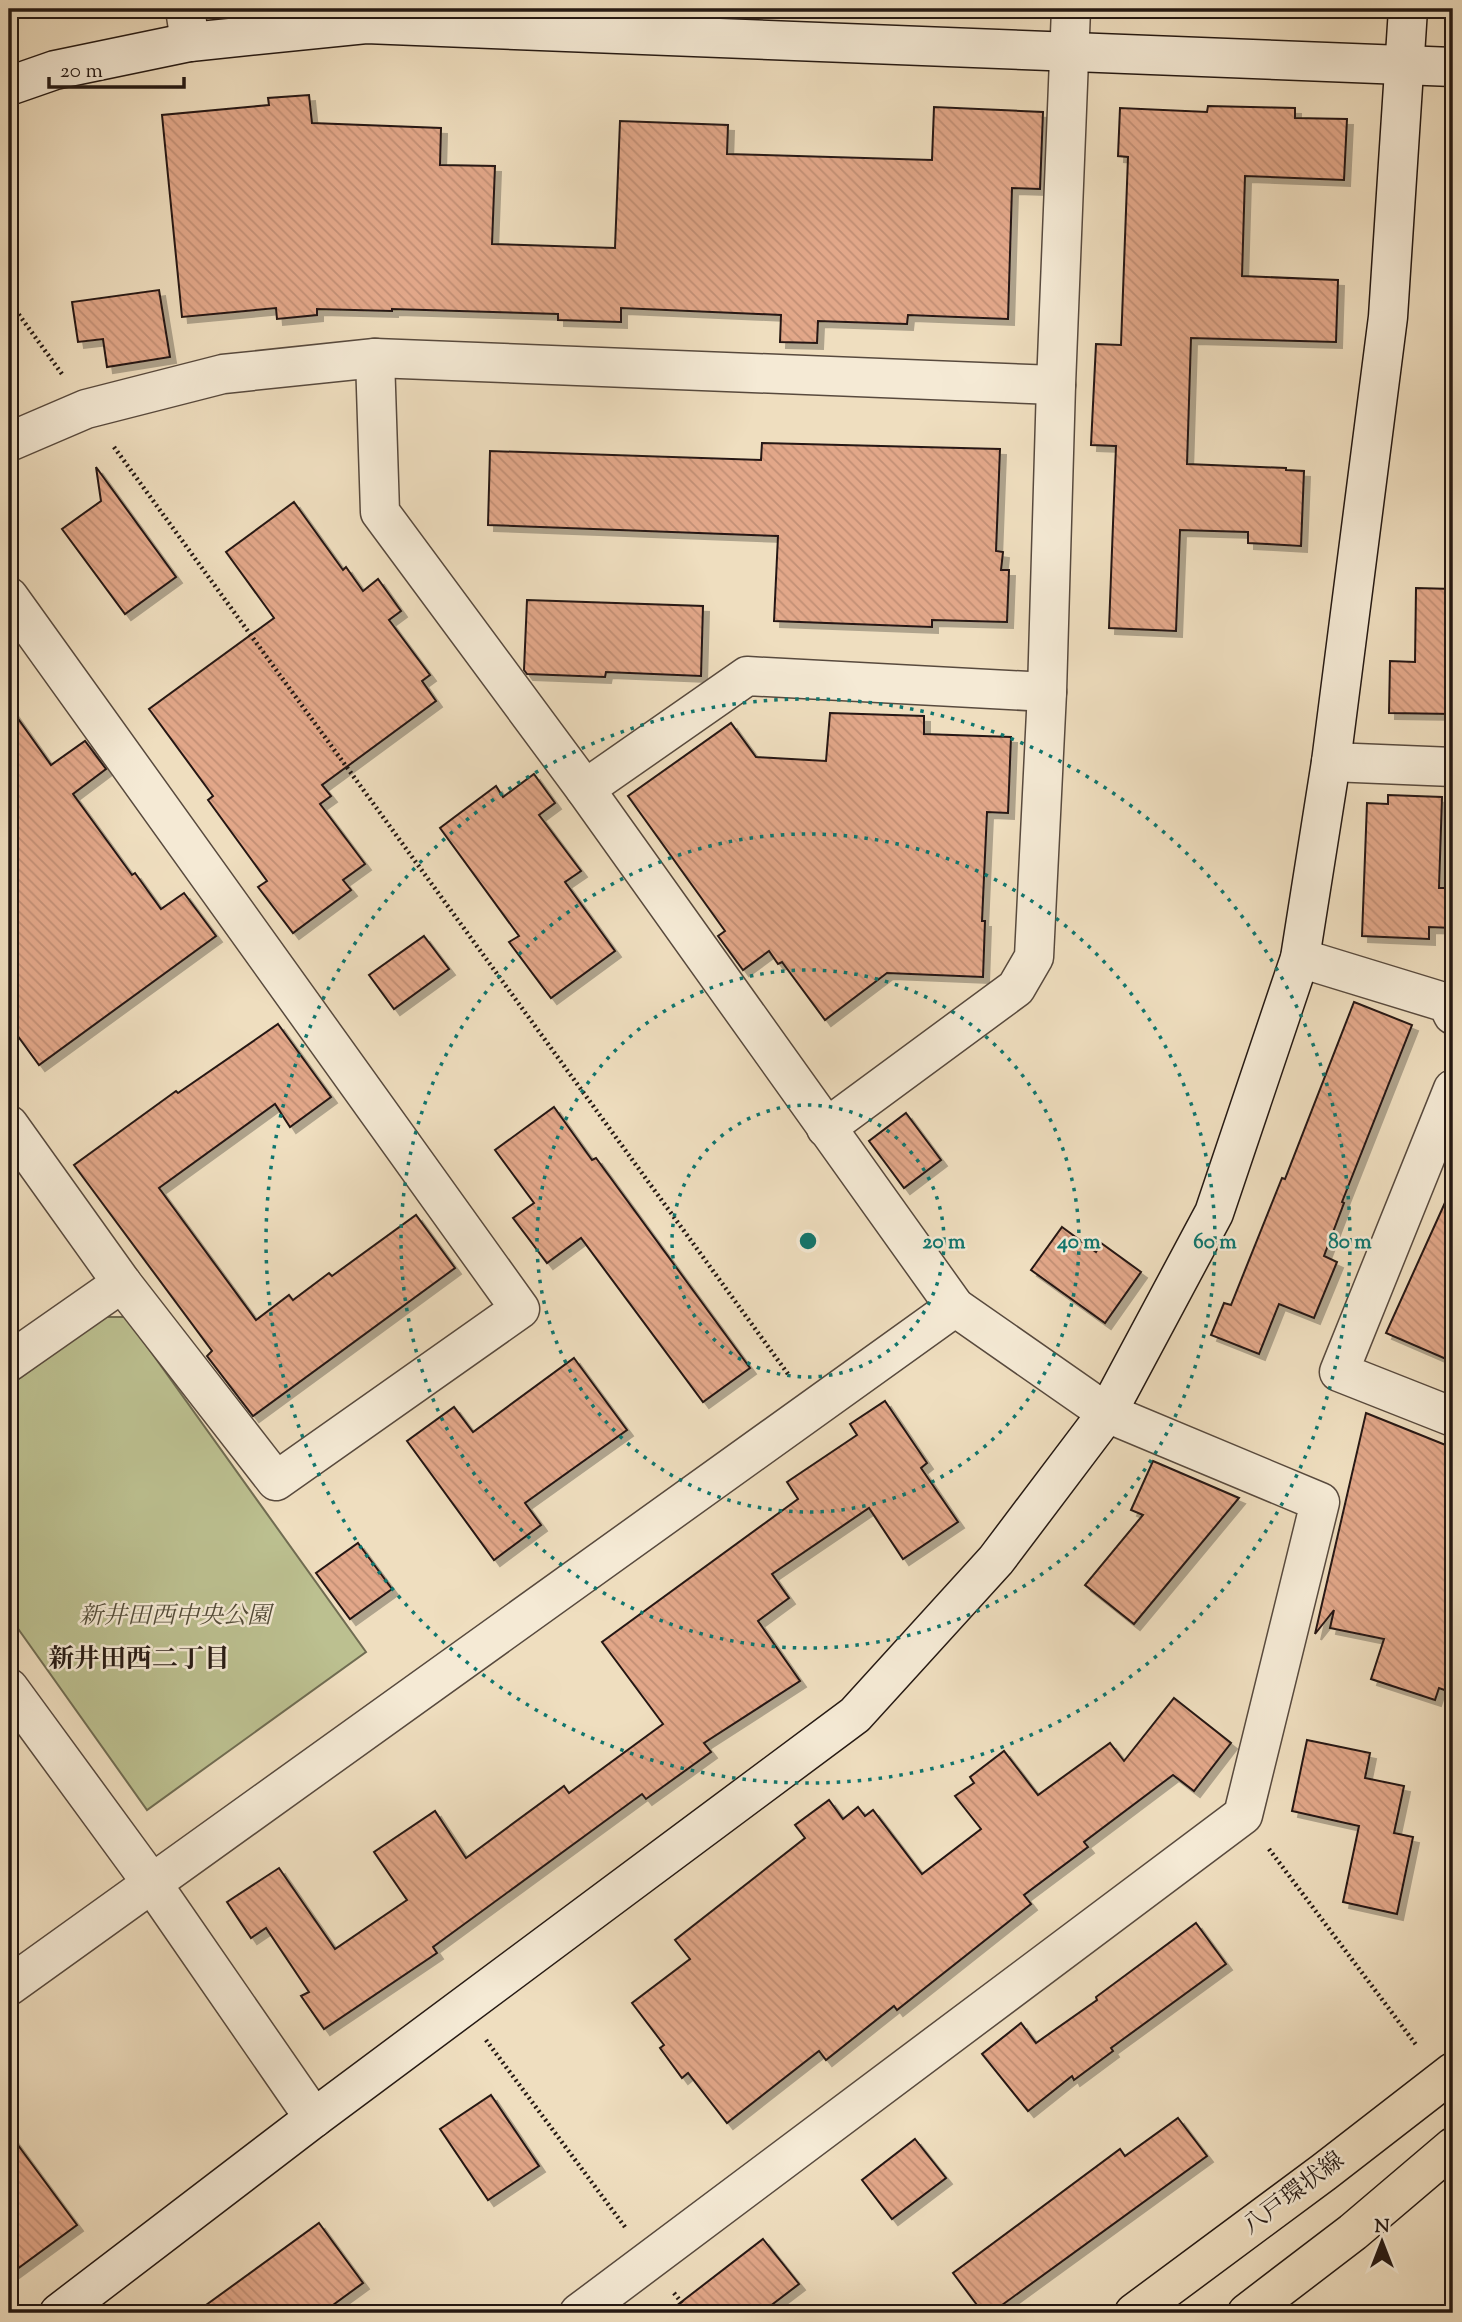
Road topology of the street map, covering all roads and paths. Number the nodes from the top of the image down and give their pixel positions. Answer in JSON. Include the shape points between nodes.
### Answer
{"nodes":[{"id":1,"x":1071,"y":9,"type":"edge"},
{"id":2,"x":1408,"y":9,"type":"edge"},
{"id":3,"x":187,"y":25,"type":"edge"},
{"id":4,"x":1071,"y":53,"type":"junction"},
{"id":5,"x":1405,"y":64,"type":"junction"},
{"id":6,"x":1453,"y":67,"type":"edge"},
{"id":7,"x":9,"y":86,"type":"edge"},
{"id":8,"x":375,"y":358,"type":"junction"},
{"id":9,"x":1056,"y":385,"type":"junction"},
{"id":10,"x":9,"y":442,"type":"edge"},
{"id":11,"x":9,"y":597,"type":"edge"},
{"id":12,"x":1047,"y":692,"type":"junction"},
{"id":13,"x":1331,"y":762,"type":"junction"},
{"id":14,"x":1453,"y":767,"type":"edge"},
{"id":15,"x":585,"y":789,"type":"junction"},
{"id":16,"x":1300,"y":958,"type":"junction"},
{"id":17,"x":1453,"y":1015,"type":"edge"},
{"id":18,"x":1453,"y":1089,"type":"edge"},
{"id":19,"x":9,"y":1125,"type":"edge"},
{"id":20,"x":825,"y":1128,"type":"junction"},
{"id":21,"x":122,"y":1283,"type":"junction"},
{"id":22,"x":955,"y":1307,"type":"junction"},
{"id":23,"x":9,"y":1362,"type":"edge"},
{"id":24,"x":1107,"y":1413,"type":"junction"},
{"id":25,"x":1453,"y":1417,"type":"edge"},
{"id":26,"x":9,"y":1688,"type":"edge"},
{"id":27,"x":1243,"y":1815,"type":"junction"},
{"id":28,"x":151,"y":1882,"type":"junction"},
{"id":29,"x":9,"y":1986,"type":"edge"},
{"id":30,"x":481,"y":2034,"type":"dead end"},
{"id":31,"x":1417,"y":2046,"type":"dead end"},
{"id":32,"x":1453,"y":2072,"type":"edge"},
{"id":33,"x":314,"y":2118,"type":"junction"},
{"id":34,"x":1453,"y":2147,"type":"edge"},
{"id":35,"x":650,"y":2260,"type":"junction"},
{"id":36,"x":59,"y":2313,"type":"edge"},
{"id":37,"x":579,"y":2313,"type":"edge"},
{"id":38,"x":690,"y":2313,"type":"edge"},
{"id":39,"x":1134,"y":2313,"type":"edge"},
{"id":40,"x":1247,"y":2313,"type":"edge"}],
"edges":[{"from":1,"to":4,"type":"street"},
{"from":2,"to":5,"type":"street"},
{"from":3,"to":4,"type":"street","via":[[366,24]]},
{"from":3,"to":7,"type":"street"},
{"from":4,"to":5,"type":"street"},
{"from":4,"to":9,"type":"street"},
{"from":5,"to":6,"type":"street"},
{"from":5,"to":13,"type":"street","via":[[1388,317]]},
{"from":8,"to":9,"type":"street"},
{"from":8,"to":10,"type":"street","via":[[223,374],[86,408]]},
{"from":8,"to":15,"type":"street","via":[[380,512]]},
{"from":9,"to":12,"type":"street"},
{"from":11,"to":21,"type":"street","via":[[520,1309],[275,1481]]},
{"from":12,"to":15,"type":"street","via":[[747,676]]},
{"from":12,"to":20,"type":"street","via":[[1034,957],[1016,988]]},
{"from":13,"to":14,"type":"street"},
{"from":13,"to":16,"type":"street"},
{"from":15,"to":20,"type":"street"},
{"from":16,"to":17,"type":"street","via":[[1447,1003]]},
{"from":16,"to":24,"type":"street","via":[[1214,1213]]},
{"from":18,"to":25,"type":"street","via":[[1339,1372]]},
{"from":19,"to":21,"type":"street"},
{"from":20,"to":22,"type":"street"},
{"from":21,"to":23,"type":"street"},
{"from":22,"to":24,"type":"street"},
{"from":22,"to":28,"type":"street"},
{"from":24,"to":27,"type":"street","via":[[1320,1502]]},
{"from":24,"to":33,"type":"street","via":[[996,1560],[855,1715]]},
{"from":26,"to":28,"type":"street"},
{"from":27,"to":31,"type":"path"},
{"from":27,"to":35,"type":"street"},
{"from":28,"to":29,"type":"street"},
{"from":28,"to":33,"type":"street"},
{"from":30,"to":35,"type":"path"},
{"from":32,"to":39,"type":"main road","name":"八戸環状線"},
{"from":33,"to":36,"type":"street"},
{"from":34,"to":40,"type":"main road"},
{"from":35,"to":37,"type":"street"},
{"from":35,"to":38,"type":"path"}]}
